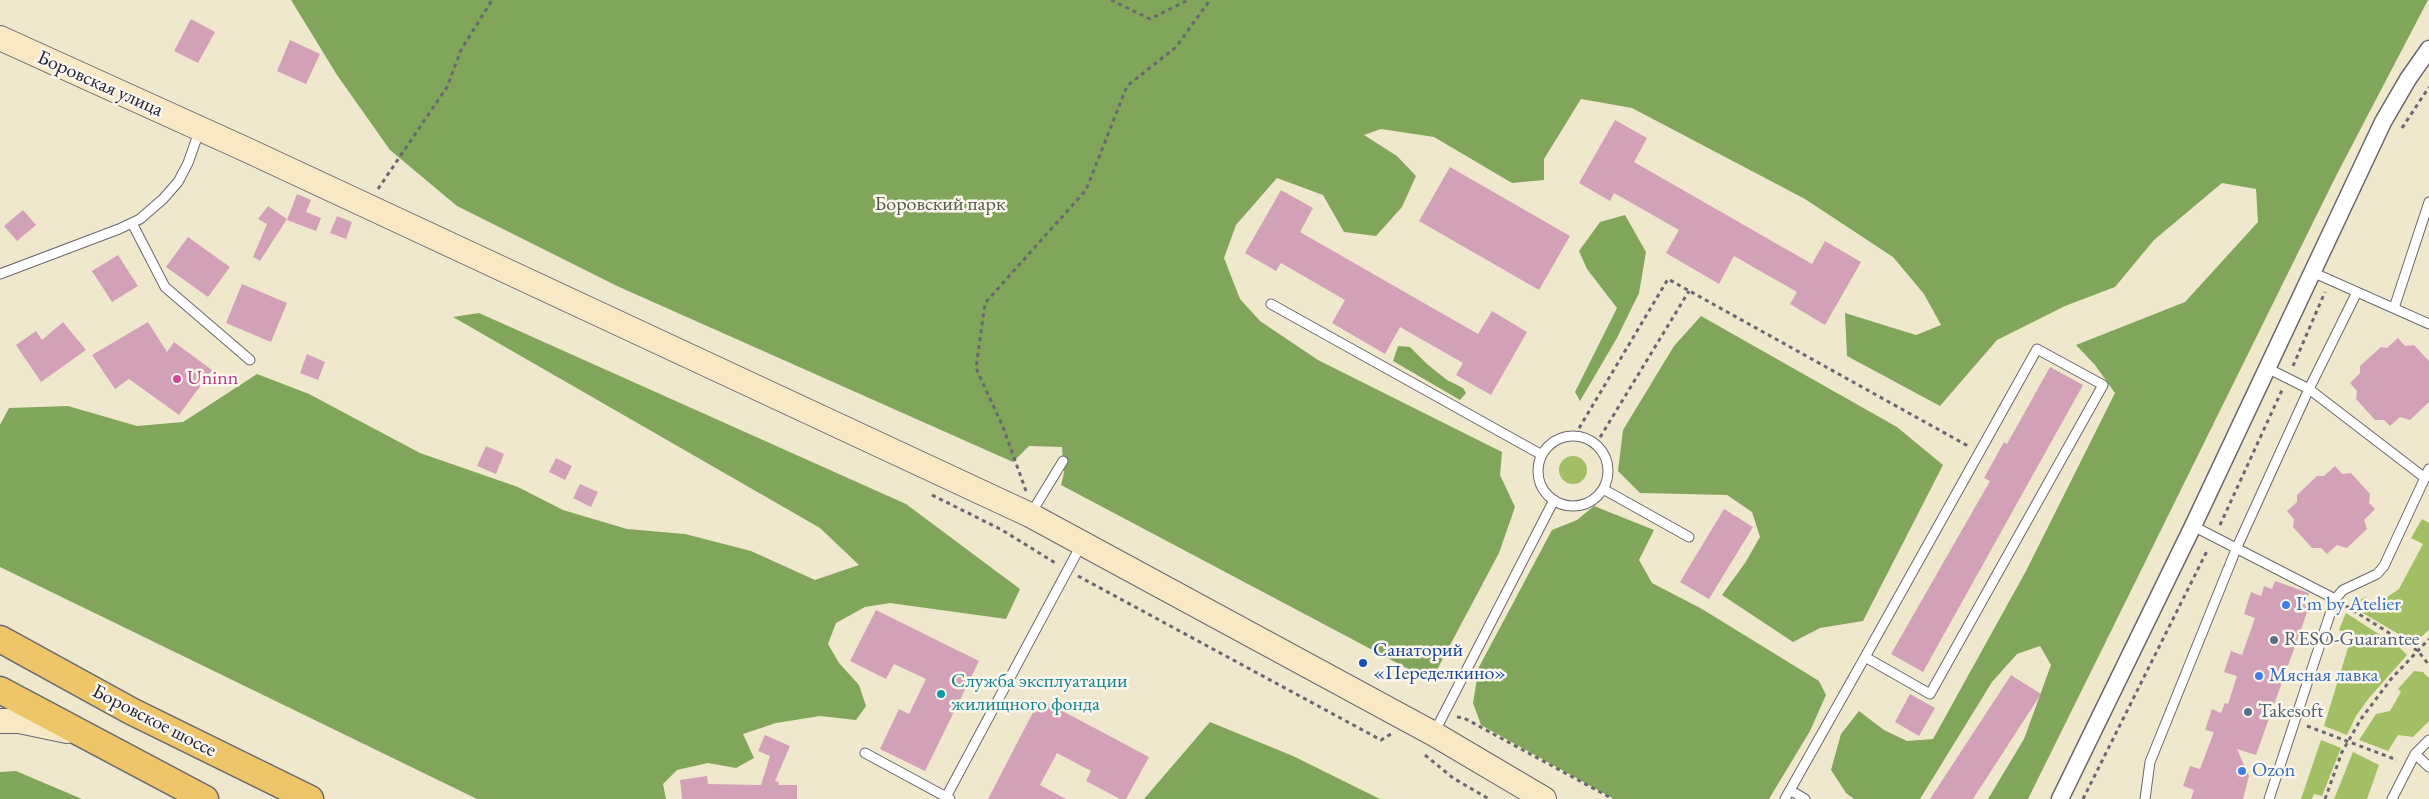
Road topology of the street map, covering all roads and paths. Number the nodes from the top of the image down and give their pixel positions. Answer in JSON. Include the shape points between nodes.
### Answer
{"nodes":[{"id":1,"x":492,"y":0,"type":"edge"},
{"id":2,"x":1111,"y":0,"type":"edge"},
{"id":3,"x":1188,"y":0,"type":"edge"},
{"id":4,"x":1210,"y":0,"type":"edge"},
{"id":5,"x":0,"y":38,"type":"edge"},
{"id":6,"x":2429,"y":49,"type":"edge"},
{"id":7,"x":2429,"y":87,"type":"edge"},
{"id":8,"x":200,"y":129,"type":"junction"},
{"id":9,"x":2401,"y":129,"type":"dead end"},
{"id":10,"x":374,"y":195,"type":"dead end"},
{"id":11,"x":2429,"y":202,"type":"edge"},
{"id":12,"x":132,"y":222,"type":"junction"},
{"id":13,"x":2312,"y":272,"type":"junction"},
{"id":14,"x":0,"y":274,"type":"edge"},
{"id":15,"x":2330,"y":281,"type":"junction"},
{"id":16,"x":1689,"y":291,"type":"junction"},
{"id":17,"x":2357,"y":292,"type":"junction"},
{"id":18,"x":1271,"y":304,"type":"dead end"},
{"id":19,"x":2394,"y":308,"type":"junction"},
{"id":20,"x":2429,"y":324,"type":"edge"},
{"id":21,"x":250,"y":360,"type":"dead end"},
{"id":22,"x":2267,"y":368,"type":"junction"},
{"id":23,"x":2287,"y":379,"type":"junction"},
{"id":24,"x":2309,"y":389,"type":"junction"},
{"id":25,"x":1575,"y":436,"type":"junction"},
{"id":26,"x":1596,"y":444,"type":"junction"},
{"id":27,"x":1980,"y":453,"type":"junction"},
{"id":28,"x":1542,"y":455,"type":"junction"},
{"id":29,"x":1063,"y":461,"type":"dead end"},
{"id":30,"x":2427,"y":473,"type":"edge"},
{"id":31,"x":1603,"y":489,"type":"junction"},
{"id":32,"x":931,"y":494,"type":"dead end"},
{"id":33,"x":1554,"y":500,"type":"junction"},
{"id":34,"x":1028,"y":505,"type":"junction"},
{"id":35,"x":2193,"y":526,"type":"junction"},
{"id":36,"x":2215,"y":536,"type":"junction"},
{"id":37,"x":1689,"y":537,"type":"dead end"},
{"id":38,"x":1082,"y":542,"type":"junction"},
{"id":39,"x":2237,"y":547,"type":"junction"},
{"id":40,"x":1067,"y":570,"type":"junction"},
{"id":41,"x":2335,"y":599,"type":"junction"},
{"id":42,"x":0,"y":639,"type":"edge"},
{"id":43,"x":2429,"y":639,"type":"edge"},
{"id":44,"x":2418,"y":651,"type":"junction"},
{"id":45,"x":1865,"y":657,"type":"junction"},
{"id":46,"x":2429,"y":665,"type":"edge"},
{"id":47,"x":0,"y":690,"type":"edge"},
{"id":48,"x":0,"y":721,"type":"edge"},
{"id":49,"x":2295,"y":722,"type":"junction"},
{"id":50,"x":1396,"y":731,"type":"dead end"},
{"id":51,"x":77,"y":733,"type":"junction"},
{"id":52,"x":2429,"y":740,"type":"edge"},
{"id":53,"x":1426,"y":742,"type":"junction"},
{"id":54,"x":2349,"y":742,"type":"junction"},
{"id":55,"x":865,"y":753,"type":"dead end"},
{"id":56,"x":2415,"y":754,"type":"junction"},
{"id":57,"x":2409,"y":765,"type":"junction"},
{"id":58,"x":2429,"y":767,"type":"edge"},
{"id":59,"x":1790,"y":790,"type":"junction"},
{"id":60,"x":948,"y":798,"type":"edge"},
{"id":61,"x":205,"y":799,"type":"edge"},
{"id":62,"x":310,"y":799,"type":"edge"},
{"id":63,"x":1489,"y":799,"type":"edge"},
{"id":64,"x":1544,"y":799,"type":"edge"},
{"id":65,"x":1785,"y":799,"type":"edge"},
{"id":66,"x":1805,"y":799,"type":"edge"},
{"id":67,"x":2060,"y":799,"type":"edge"},
{"id":68,"x":2083,"y":799,"type":"edge"},
{"id":69,"x":2145,"y":799,"type":"edge"},
{"id":70,"x":2268,"y":799,"type":"edge"},
{"id":71,"x":2325,"y":799,"type":"edge"},
{"id":72,"x":2392,"y":799,"type":"edge"}],
"edges":[{"from":1,"to":10,"type":"path","via":[[461,50],[447,87]]},
{"from":2,"to":3,"type":"path","via":[[1150,19]]},
{"from":4,"to":34,"type":"path","via":[[1176,47],[1127,86],[1086,190],[985,304],[976,368],[1003,427]]},
{"from":5,"to":8,"type":"street","name":"Боровская улица"},
{"from":6,"to":13,"type":"street","via":[[2390,109]]},
{"from":7,"to":9,"type":"path"},
{"from":8,"to":12,"type":"lane","via":[[178,182],[163,199]]},
{"from":8,"to":34,"type":"street","name":"Боровская улица"},
{"from":11,"to":19,"type":"lane"},
{"from":12,"to":14,"type":"lane"},
{"from":12,"to":21,"type":"lane","via":[[165,287]]},
{"from":13,"to":15,"type":"lane"},
{"from":13,"to":22,"type":"street"},
{"from":15,"to":17,"type":"lane"},
{"from":15,"to":23,"type":"path"},
{"from":16,"to":25,"type":"path","via":[[1668,279]]},
{"from":16,"to":26,"type":"path"},
{"from":16,"to":27,"type":"path"},
{"from":17,"to":19,"type":"lane"},
{"from":17,"to":24,"type":"lane"},
{"from":18,"to":28,"type":"lane"},
{"from":19,"to":20,"type":"lane"},
{"from":22,"to":23,"type":"lane"},
{"from":22,"to":35,"type":"street"},
{"from":23,"to":24,"type":"lane"},
{"from":23,"to":36,"type":"path"},
{"from":24,"to":30,"type":"lane"},
{"from":24,"to":39,"type":"lane"},
{"from":25,"to":26,"type":"lane"},
{"from":25,"to":28,"type":"lane","via":[[1553,442]]},
{"from":26,"to":31,"type":"lane","via":[[1608,464]]},
{"from":27,"to":45,"type":"lane"},
{"from":27,"to":45,"type":"lane","via":[[2038,349],[2104,384],[1930,694]]},
{"from":28,"to":33,"type":"lane","via":[[1538,471],[1540,483]]},
{"from":29,"to":34,"type":"lane"},
{"from":30,"to":41,"type":"lane","via":[[2384,566],[2377,574],[2343,590]]},
{"from":31,"to":33,"type":"lane","via":[[1588,503],[1577,506]]},
{"from":31,"to":37,"type":"lane"},
{"from":32,"to":40,"type":"path","via":[[1002,530]]},
{"from":33,"to":53,"type":"lane"},
{"from":34,"to":38,"type":"street","name":"Боровская улица"},
{"from":35,"to":36,"type":"lane"},
{"from":35,"to":67,"type":"street"},
{"from":36,"to":39,"type":"lane"},
{"from":36,"to":68,"type":"path"},
{"from":38,"to":40,"type":"lane"},
{"from":38,"to":53,"type":"street","name":"Боровская улица"},
{"from":39,"to":41,"type":"lane"},
{"from":39,"to":69,"type":"lane","via":[[2150,762]]},
{"from":40,"to":50,"type":"path","via":[[1381,740]]},
{"from":40,"to":60,"type":"lane"},
{"from":41,"to":44,"type":"path"},
{"from":41,"to":49,"type":"lane"},
{"from":42,"to":62,"type":"main road","name":"Боровское шоссе","via":[[132,712]]},
{"from":43,"to":44,"type":"path"},
{"from":44,"to":46,"type":"path"},
{"from":44,"to":54,"type":"path","via":[[2377,696]]},
{"from":45,"to":59,"type":"lane"},
{"from":47,"to":51,"type":"main road"},
{"from":48,"to":51,"type":"street","via":[[38,724]]},
{"from":49,"to":54,"type":"path"},
{"from":49,"to":70,"type":"lane"},
{"from":51,"to":61,"type":"main road"},
{"from":52,"to":56,"type":"lane"},
{"from":53,"to":63,"type":"path","via":[[1453,778]]},
{"from":53,"to":64,"type":"street","name":"Боровская улица"},
{"from":54,"to":57,"type":"path"},
{"from":54,"to":71,"type":"path","via":[[2339,759]]},
{"from":55,"to":60,"type":"lane"},
{"from":56,"to":57,"type":"lane"},
{"from":56,"to":58,"type":"lane"},
{"from":57,"to":72,"type":"lane"},
{"from":59,"to":65,"type":"lane"},
{"from":59,"to":66,"type":"lane"}]}
